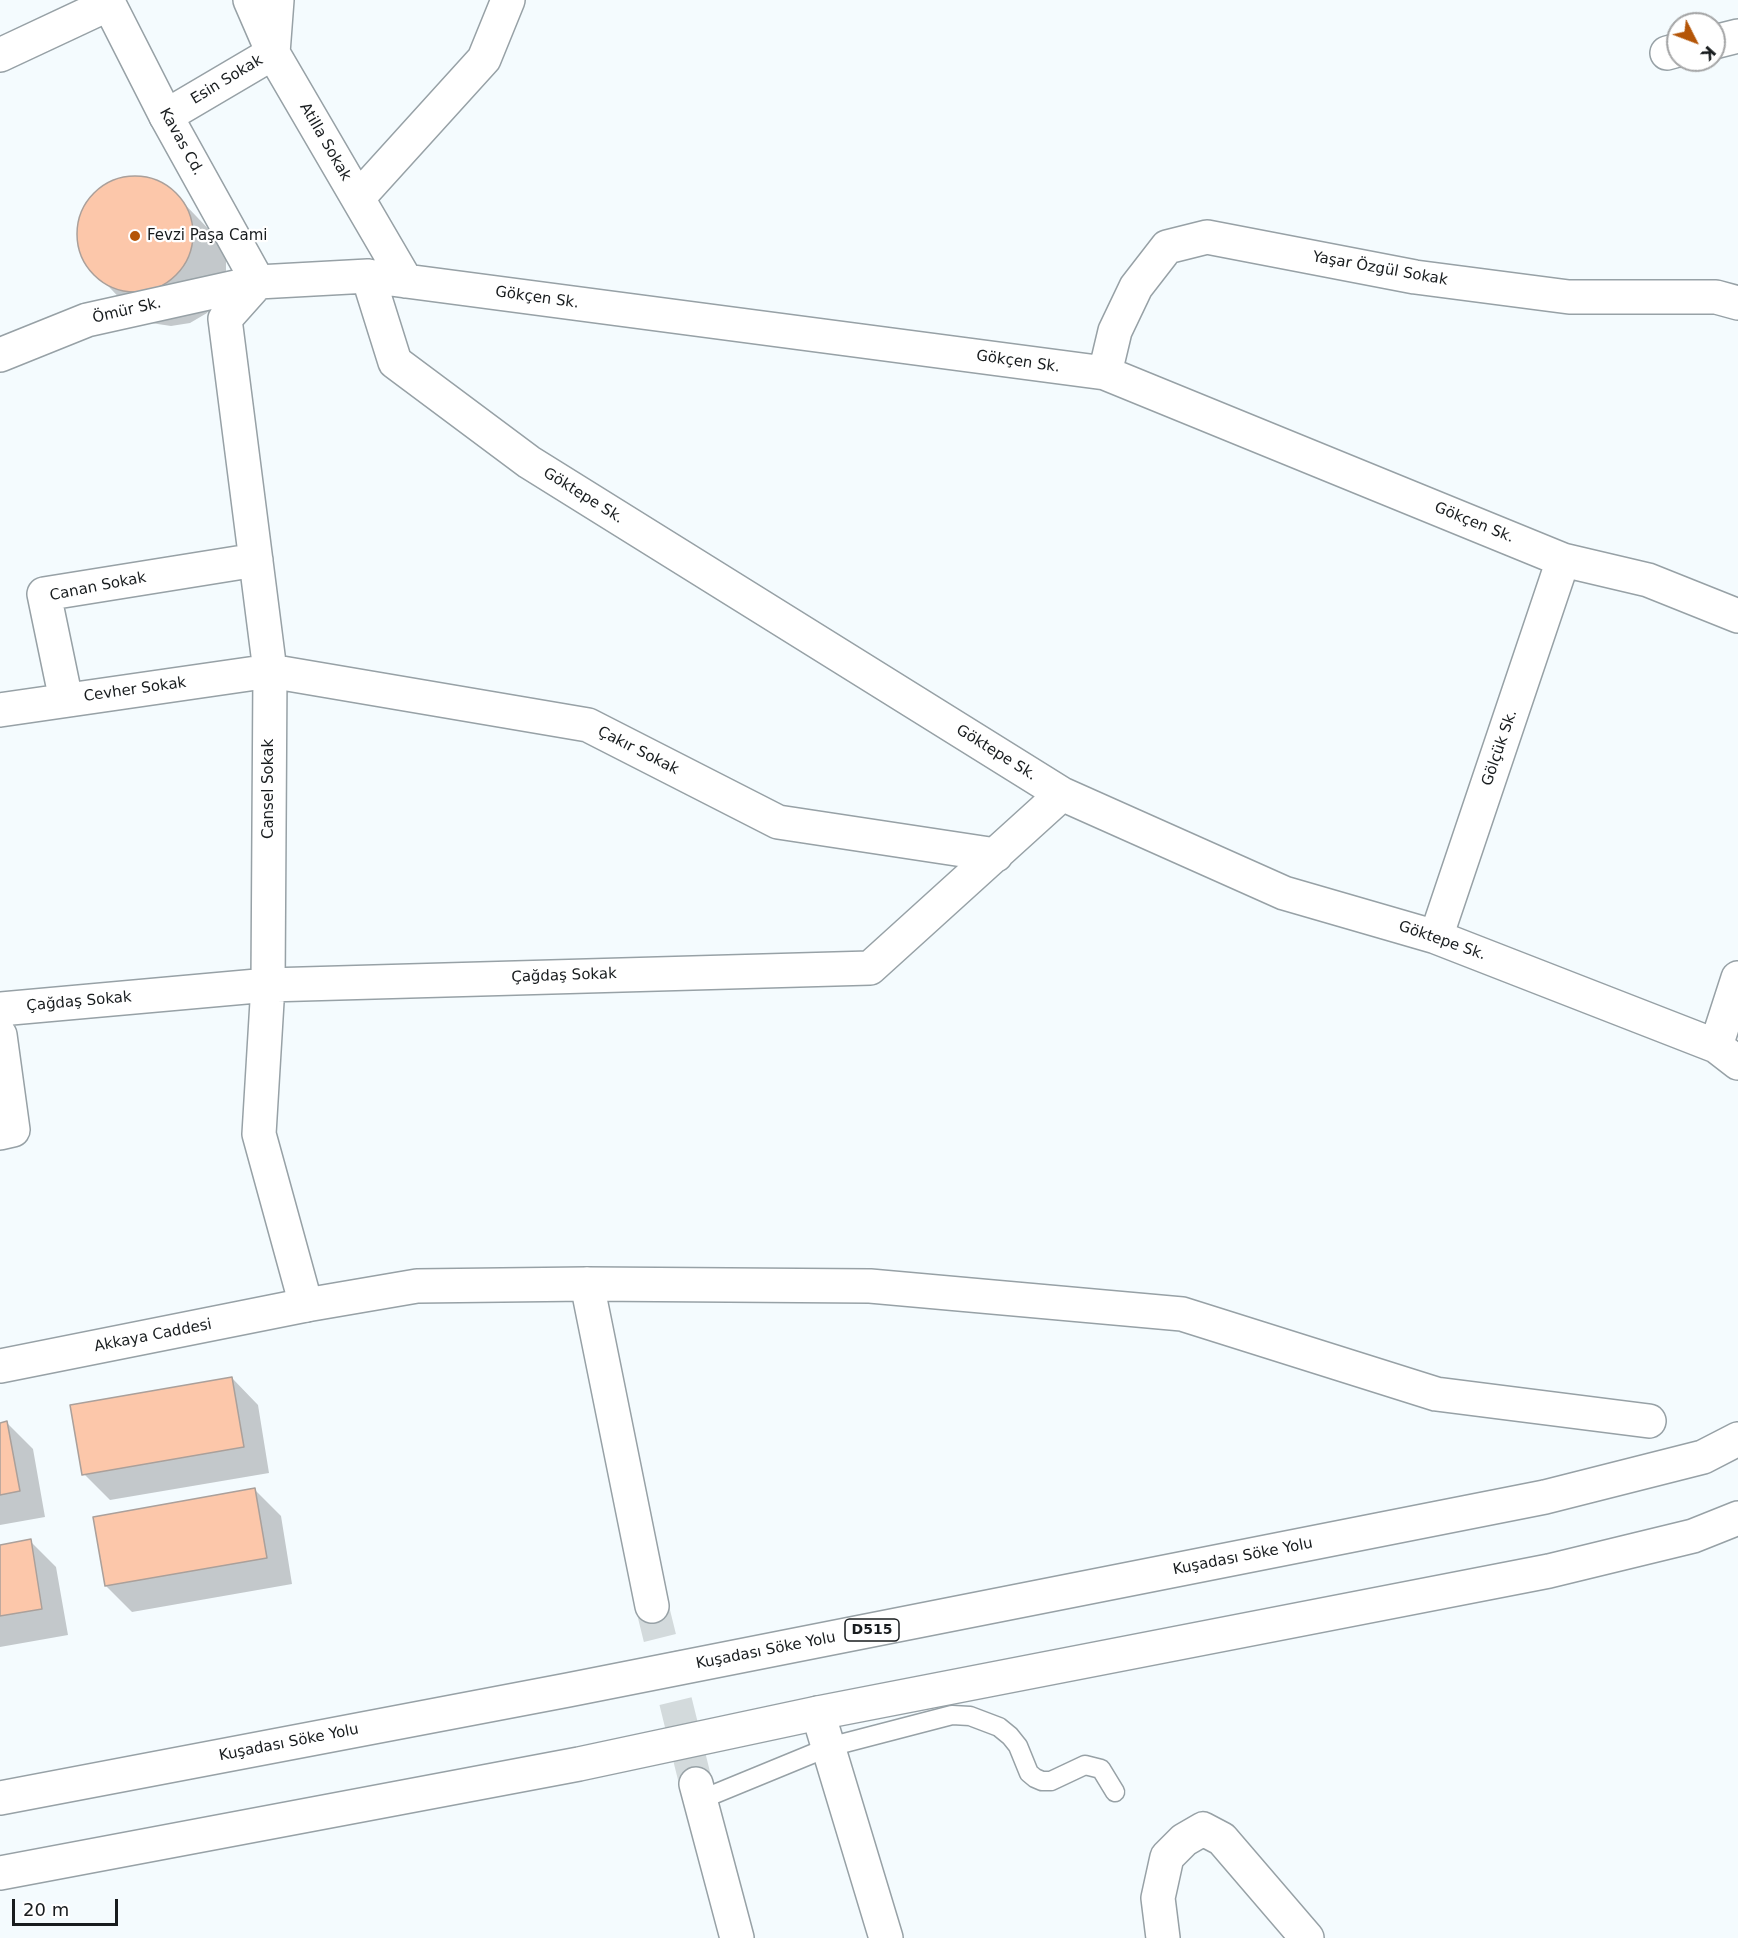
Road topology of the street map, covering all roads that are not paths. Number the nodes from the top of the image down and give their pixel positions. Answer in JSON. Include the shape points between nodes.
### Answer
{"nodes":[{"id":1,"x":250,"y":0,"type":"edge"},
{"id":2,"x":277,"y":0,"type":"edge"},
{"id":3,"x":508,"y":0,"type":"edge"},
{"id":4,"x":108,"y":2,"type":"edge"},
{"id":5,"x":273,"y":53,"type":"junction"},
{"id":6,"x":0,"y":55,"type":"edge"},
{"id":7,"x":166,"y":116,"type":"junction"},
{"id":8,"x":358,"y":198,"type":"junction"},
{"id":9,"x":369,"y":276,"type":"junction"},
{"id":10,"x":406,"y":280,"type":"junction"},
{"id":11,"x":258,"y":282,"type":"junction"},
{"id":12,"x":1738,"y":303,"type":"edge"},
{"id":13,"x":0,"y":355,"type":"edge"},
{"id":14,"x":1105,"y":373,"type":"junction"},
{"id":15,"x":256,"y":560,"type":"junction"},
{"id":16,"x":1563,"y":560,"type":"junction"},
{"id":17,"x":1738,"y":616,"type":"edge"},
{"id":18,"x":270,"y":671,"type":"junction"},
{"id":19,"x":66,"y":700,"type":"junction"},
{"id":20,"x":0,"y":710,"type":"edge"},
{"id":21,"x":1062,"y":794,"type":"junction"},
{"id":22,"x":996,"y":855,"type":"junction"},
{"id":23,"x":1436,"y":937,"type":"junction"},
{"id":24,"x":1738,"y":978,"type":"edge"},
{"id":25,"x":268,"y":985,"type":"junction"},
{"id":26,"x":0,"y":1009,"type":"edge"},
{"id":27,"x":0,"y":1035,"type":"edge"},
{"id":28,"x":1727,"y":1054,"type":"edge"},
{"id":29,"x":0,"y":1133,"type":"edge"},
{"id":30,"x":587,"y":1284,"type":"junction"},
{"id":31,"x":306,"y":1305,"type":"junction"},
{"id":32,"x":0,"y":1366,"type":"edge"},
{"id":33,"x":1649,"y":1421,"type":"dead end"},
{"id":34,"x":1738,"y":1439,"type":"edge"},
{"id":35,"x":1738,"y":1518,"type":"edge"},
{"id":36,"x":652,"y":1606,"type":"tunnel mouth"},
{"id":37,"x":818,"y":1713,"type":"junction"},
{"id":38,"x":829,"y":1747,"type":"junction"},
{"id":39,"x":698,"y":1792,"type":"joint"},
{"id":40,"x":1114,"y":1792,"type":"dead end"},
{"id":41,"x":0,"y":1798,"type":"edge"},
{"id":42,"x":0,"y":1873,"type":"edge"},
{"id":43,"x":737,"y":1938,"type":"edge"},
{"id":44,"x":886,"y":1938,"type":"edge"},
{"id":45,"x":1163,"y":1938,"type":"edge"},
{"id":46,"x":1307,"y":1938,"type":"edge"}],
"edges":[{"from":1,"to":5,"type":"main road","name":"Atilla Sokak"},
{"from":2,"to":5,"type":"main road","name":"Esin Sokak"},
{"from":3,"to":8,"type":"main road","via":[[484,59]]},
{"from":4,"to":6,"type":"main road"},
{"from":4,"to":7,"type":"main road","name":"Kavas Cd."},
{"from":5,"to":7,"type":"main road","name":"Esin Sokak"},
{"from":5,"to":8,"type":"main road","name":"Atilla Sokak"},
{"from":7,"to":11,"type":"main road","name":"Kavas Cd."},
{"from":8,"to":10,"type":"main road","name":"Atilla Sokak"},
{"from":9,"to":10,"type":"main road","name":"Gökçen Sk."},
{"from":9,"to":11,"type":"main road","name":"Gökçen Sk."},
{"from":9,"to":21,"type":"main road","name":"Göktepe Sk.","via":[[395,362],[529,462]]},
{"from":10,"to":14,"type":"main road","name":"Gökçen Sk."},
{"from":11,"to":13,"type":"main road","name":"Ömür Sk.","via":[[87,320]]},
{"from":11,"to":15,"type":"main road","name":"Cansel Sokak","via":[[225,319]]},
{"from":12,"to":14,"type":"main road","name":"Yaşar Özgül Sokak","via":[[1716,297],[1569,297],[1414,277],[1207,237],[1167,247],[1136,287],[1115,331]]},
{"from":14,"to":16,"type":"main road","name":"Gökçen Sk."},
{"from":15,"to":18,"type":"main road","name":"Cansel Sokak"},
{"from":15,"to":19,"type":"main road","name":"Canan Sokak","via":[[44,594]]},
{"from":16,"to":17,"type":"main road","name":"Gökçen Sk.","via":[[1648,580]]},
{"from":16,"to":23,"type":"main road","name":"Gölçük Sk."},
{"from":18,"to":19,"type":"main road","name":"Cevher Sokak"},
{"from":18,"to":22,"type":"main road","name":"Çakır Sokak","via":[[588,725],[778,822]]},
{"from":18,"to":25,"type":"main road","name":"Cansel Sokak"},
{"from":19,"to":20,"type":"main road","name":"Cevher Sokak"},
{"from":21,"to":22,"type":"main road","name":"Çağdaş Sokak"},
{"from":21,"to":23,"type":"main road","name":"Göktepe Sk.","via":[[1284,893]]},
{"from":22,"to":25,"type":"main road","name":"Çağdaş Sokak","via":[[870,968]]},
{"from":23,"to":28,"type":"main road","name":"Göktepe Sk."},
{"from":24,"to":28,"type":"main road"},
{"from":25,"to":26,"type":"main road","name":"Çağdaş Sokak"},
{"from":25,"to":31,"type":"main road","name":"Cansel Sokak","via":[[260,1134]]},
{"from":27,"to":29,"type":"main road","via":[[13,1130]]},
{"from":30,"to":31,"type":"main road","name":"Akkaya Caddesi","via":[[417,1286]]},
{"from":30,"to":33,"type":"main road","name":"Akkaya Caddesi","via":[[870,1286],[1182,1314],[1436,1394]]},
{"from":30,"to":36,"type":"main road"},
{"from":31,"to":32,"type":"main road","name":"Akkaya Caddesi"},
{"from":34,"to":41,"type":"main road","name":"Kuşadası Söke Yolu","number":"D515","via":[[1703,1456],[1545,1497]]},
{"from":35,"to":37,"type":"main road","via":[[1693,1536],[1549,1571]]},
{"from":37,"to":38,"type":"main road"},
{"from":37,"to":42,"type":"main road","via":[[579,1764]]},
{"from":38,"to":39,"type":"lane"},
{"from":38,"to":40,"type":"lane","via":[[952,1715],[970,1716],[999,1727],[1010,1736],[1035,1778],[1051,1782],[1086,1765],[1101,1769]]},
{"from":38,"to":44,"type":"main road"},
{"from":39,"to":43,"type":"main road"},
{"from":45,"to":46,"type":"main road","via":[[1158,1898],[1167,1857],[1203,1829],[1222,1839]]}]}
